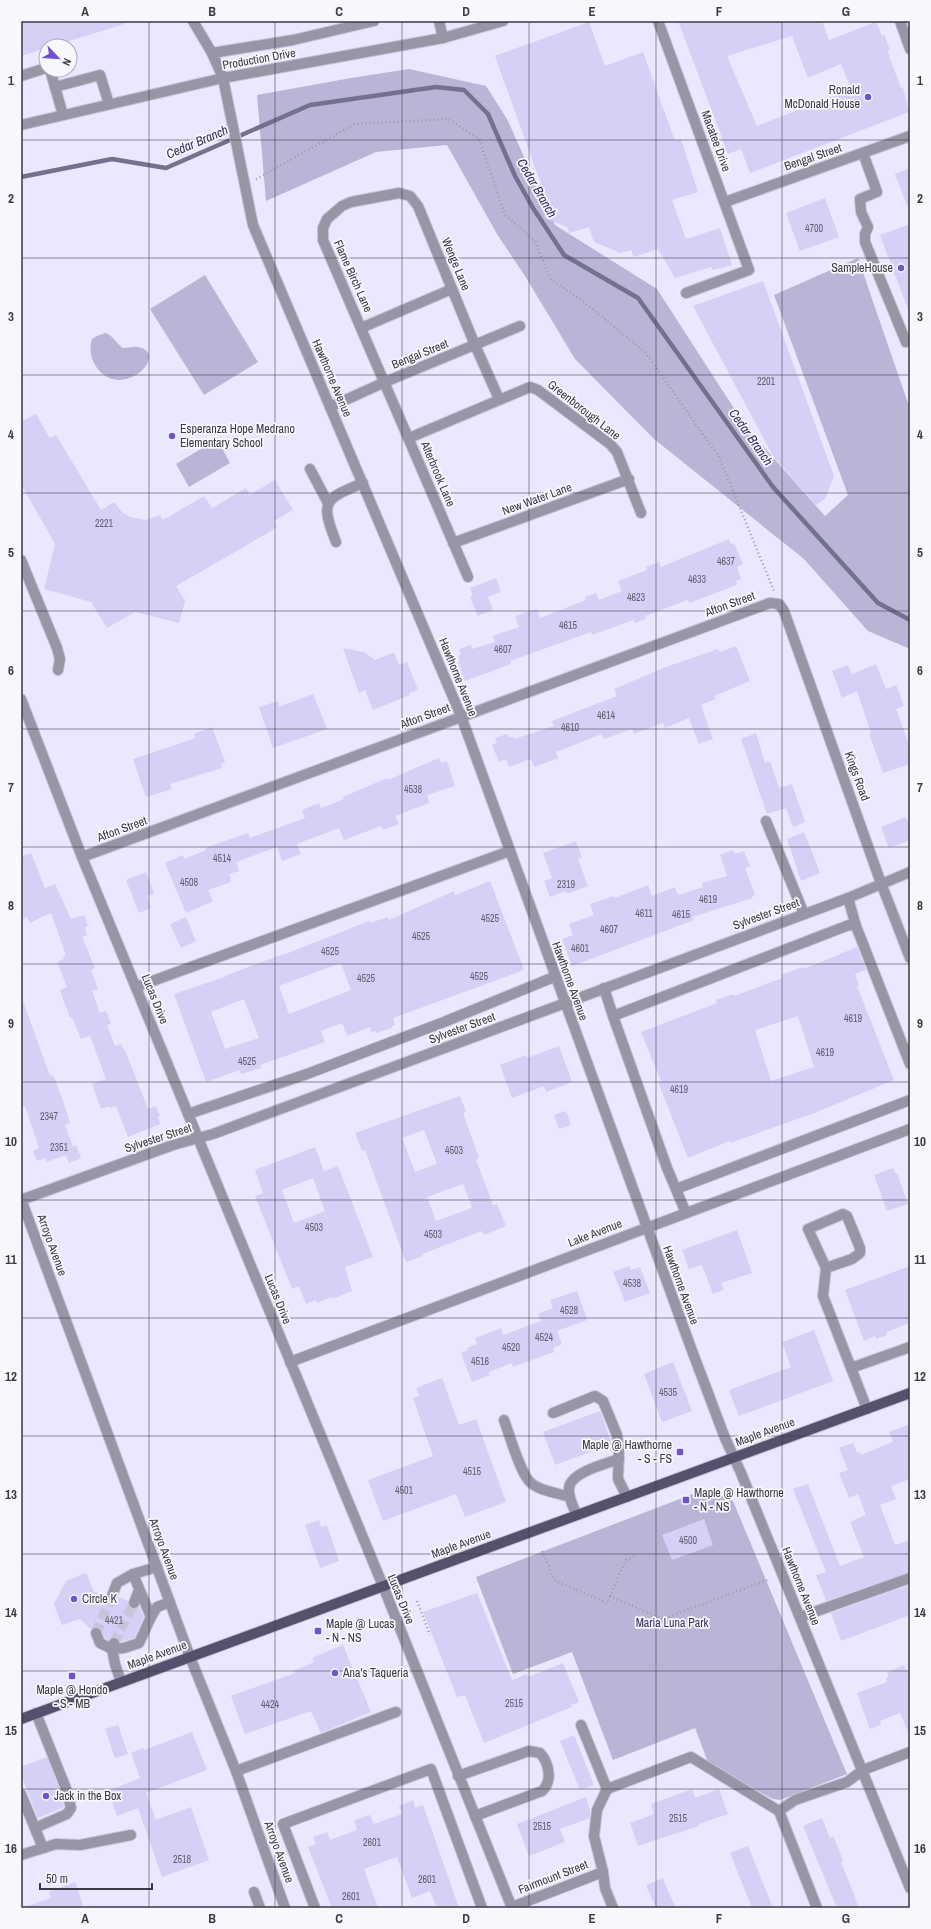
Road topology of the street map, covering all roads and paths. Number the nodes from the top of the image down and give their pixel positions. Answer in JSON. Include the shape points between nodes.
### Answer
{"nodes":[{"id":1,"x":193,"y":21,"type":"edge"},
{"id":2,"x":374,"y":21,"type":"edge"},
{"id":3,"x":439,"y":21,"type":"edge"},
{"id":4,"x":503,"y":21,"type":"edge"},
{"id":5,"x":658,"y":21,"type":"edge"},
{"id":6,"x":900,"y":21,"type":"edge"},
{"id":7,"x":443,"y":38,"type":"junction"},
{"id":8,"x":910,"y":49,"type":"edge"},
{"id":9,"x":212,"y":53,"type":"junction"},
{"id":10,"x":38,"y":71,"type":"edge"},
{"id":11,"x":21,"y":76,"type":"edge"},
{"id":12,"x":52,"y":78,"type":"edge"},
{"id":13,"x":223,"y":78,"type":"junction"},
{"id":14,"x":55,"y":87,"type":"junction"},
{"id":15,"x":110,"y":104,"type":"junction"},
{"id":16,"x":63,"y":115,"type":"junction"},
{"id":17,"x":21,"y":125,"type":"edge"},
{"id":18,"x":910,"y":136,"type":"edge"},
{"id":19,"x":863,"y":153,"type":"junction"},
{"id":20,"x":245,"y":185,"type":"junction"},
{"id":21,"x":410,"y":196,"type":"joint"},
{"id":22,"x":725,"y":202,"type":"junction"},
{"id":23,"x":452,"y":289,"type":"junction"},
{"id":24,"x":686,"y":293,"type":"dead end"},
{"id":25,"x":520,"y":326,"type":"dead end"},
{"id":26,"x":362,"y":328,"type":"junction"},
{"id":27,"x":910,"y":341,"type":"edge"},
{"id":28,"x":475,"y":345,"type":"junction"},
{"id":29,"x":385,"y":382,"type":"junction"},
{"id":30,"x":499,"y":399,"type":"junction"},
{"id":31,"x":330,"y":407,"type":"junction"},
{"id":32,"x":409,"y":438,"type":"junction"},
{"id":33,"x":310,"y":469,"type":"dead end"},
{"id":34,"x":629,"y":479,"type":"junction"},
{"id":35,"x":363,"y":483,"type":"junction"},
{"id":36,"x":328,"y":503,"type":"junction"},
{"id":37,"x":641,"y":513,"type":"dead end"},
{"id":38,"x":336,"y":542,"type":"dead end"},
{"id":39,"x":453,"y":543,"type":"junction"},
{"id":40,"x":21,"y":560,"type":"edge"},
{"id":41,"x":468,"y":577,"type":"dead end"},
{"id":42,"x":779,"y":604,"type":"junction"},
{"id":43,"x":58,"y":670,"type":"dead end"},
{"id":44,"x":21,"y":699,"type":"edge"},
{"id":45,"x":461,"y":716,"type":"junction"},
{"id":46,"x":766,"y":821,"type":"dead end"},
{"id":47,"x":510,"y":851,"type":"junction"},
{"id":48,"x":82,"y":857,"type":"junction"},
{"id":49,"x":910,"y":872,"type":"edge"},
{"id":50,"x":881,"y":883,"type":"junction"},
{"id":51,"x":848,"y":898,"type":"junction"},
{"id":52,"x":804,"y":914,"type":"junction"},
{"id":53,"x":856,"y":926,"type":"junction"},
{"id":54,"x":910,"y":958,"type":"edge"},
{"id":55,"x":554,"y":977,"type":"junction"},
{"id":56,"x":136,"y":987,"type":"junction"},
{"id":57,"x":604,"y":988,"type":"junction"},
{"id":58,"x":564,"y":1004,"type":"junction"},
{"id":59,"x":613,"y":1016,"type":"junction"},
{"id":60,"x":910,"y":1064,"type":"edge"},
{"id":61,"x":910,"y":1100,"type":"edge"},
{"id":62,"x":188,"y":1114,"type":"junction"},
{"id":63,"x":910,"y":1130,"type":"edge"},
{"id":64,"x":198,"y":1139,"type":"junction"},
{"id":65,"x":676,"y":1189,"type":"junction"},
{"id":66,"x":21,"y":1200,"type":"edge"},
{"id":67,"x":686,"y":1213,"type":"junction"},
{"id":68,"x":646,"y":1228,"type":"junction"},
{"id":69,"x":826,"y":1268,"type":"junction"},
{"id":70,"x":910,"y":1347,"type":"edge"},
{"id":71,"x":290,"y":1362,"type":"junction"},
{"id":72,"x":851,"y":1368,"type":"junction"},
{"id":73,"x":910,"y":1393,"type":"edge"},
{"id":74,"x":867,"y":1409,"type":"junction"},
{"id":75,"x":553,"y":1413,"type":"dead end"},
{"id":76,"x":504,"y":1420,"type":"dead end"},
{"id":77,"x":734,"y":1457,"type":"junction"},
{"id":78,"x":619,"y":1459,"type":"junction"},
{"id":79,"x":570,"y":1497,"type":"junction"},
{"id":80,"x":627,"y":1497,"type":"junction"},
{"id":81,"x":577,"y":1515,"type":"junction"},
{"id":82,"x":542,"y":1551,"type":"dead end"},
{"id":83,"x":636,"y":1556,"type":"dead end"},
{"id":84,"x":157,"y":1567,"type":"junction"},
{"id":85,"x":133,"y":1574,"type":"junction"},
{"id":86,"x":910,"y":1578,"type":"edge"},
{"id":87,"x":770,"y":1580,"type":"dead end"},
{"id":88,"x":383,"y":1586,"type":"junction"},
{"id":89,"x":139,"y":1590,"type":"junction"},
{"id":90,"x":112,"y":1596,"type":"tunnel mouth"},
{"id":91,"x":610,"y":1596,"type":"junction"},
{"id":92,"x":417,"y":1601,"type":"dead end"},
{"id":93,"x":170,"y":1602,"type":"junction"},
{"id":94,"x":134,"y":1603,"type":"tunnel mouth"},
{"id":95,"x":150,"y":1617,"type":"junction"},
{"id":96,"x":800,"y":1617,"type":"junction"},
{"id":97,"x":96,"y":1633,"type":"dead end"},
{"id":98,"x":430,"y":1635,"type":"dead end"},
{"id":99,"x":113,"y":1646,"type":"junction"},
{"id":100,"x":190,"y":1657,"type":"junction"},
{"id":101,"x":121,"y":1682,"type":"junction"},
{"id":102,"x":396,"y":1712,"type":"dead end"},
{"id":103,"x":36,"y":1713,"type":"junction"},
{"id":104,"x":21,"y":1719,"type":"edge"},
{"id":105,"x":581,"y":1725,"type":"dead end"},
{"id":106,"x":910,"y":1752,"type":"edge"},
{"id":107,"x":863,"y":1770,"type":"junction"},
{"id":108,"x":236,"y":1771,"type":"junction"},
{"id":109,"x":458,"y":1776,"type":"junction"},
{"id":110,"x":607,"y":1789,"type":"junction"},
{"id":111,"x":21,"y":1794,"type":"edge"},
{"id":112,"x":780,"y":1811,"type":"junction"},
{"id":113,"x":475,"y":1816,"type":"junction"},
{"id":114,"x":35,"y":1828,"type":"junction"},
{"id":115,"x":131,"y":1836,"type":"dead end"},
{"id":116,"x":43,"y":1848,"type":"junction"},
{"id":117,"x":21,"y":1855,"type":"edge"},
{"id":118,"x":603,"y":1872,"type":"junction"},
{"id":119,"x":910,"y":1888,"type":"edge"},
{"id":120,"x":254,"y":1892,"type":"dead end"},
{"id":121,"x":512,"y":1907,"type":"edge"},
{"id":122,"x":260,"y":1908,"type":"edge"},
{"id":123,"x":285,"y":1908,"type":"edge"},
{"id":124,"x":315,"y":1908,"type":"edge"},
{"id":125,"x":482,"y":1908,"type":"edge"},
{"id":126,"x":613,"y":1908,"type":"edge"},
{"id":127,"x":817,"y":1908,"type":"edge"}],
"edges":[{"from":1,"to":9,"type":"street","name":"Hawthorne Avenue"},
{"from":2,"to":9,"type":"street","via":[[293,40]]},
{"from":3,"to":7,"type":"street"},
{"from":4,"to":7,"type":"street","name":"Production Drive"},
{"from":5,"to":22,"type":"street","name":"Macatee Drive"},
{"from":6,"to":8,"type":"street"},
{"from":7,"to":13,"type":"street","name":"Production Drive"},
{"from":9,"to":13,"type":"street","name":"Hawthorne Avenue"},
{"from":10,"to":11,"type":"street"},
{"from":12,"to":14,"type":"street"},
{"from":13,"to":15,"type":"street","name":"Production Drive"},
{"from":13,"to":20,"type":"street","name":"Hawthorne Avenue"},
{"from":14,"to":15,"type":"street","via":[[100,75]]},
{"from":14,"to":16,"type":"street"},
{"from":15,"to":16,"type":"street","name":"Production Drive"},
{"from":16,"to":17,"type":"street","name":"Production Drive"},
{"from":18,"to":19,"type":"street","name":"Bengal Street"},
{"from":19,"to":22,"type":"street","name":"Bengal Street"},
{"from":19,"to":27,"type":"street","via":[[877,192],[860,199],[861,212],[868,227],[865,242],[906,342]]},
{"from":20,"to":31,"type":"street","name":"Hawthorne Avenue","via":[[254,225]]},
{"from":20,"to":42,"type":"path","via":[[355,124],[449,119],[479,139],[505,215],[535,241],[551,280],[580,299],[645,352],[719,457]]},
{"from":21,"to":23,"type":"street","name":"Wenge Lane","via":[[418,206]]},
{"from":21,"to":26,"type":"street","name":"Flame Birch Lane","via":[[399,193],[351,202],[326,218],[323,240]]},
{"from":22,"to":24,"type":"street","name":"Macatee Drive","via":[[749,270]]},
{"from":23,"to":26,"type":"street"},
{"from":23,"to":28,"type":"street","name":"Wenge Lane"},
{"from":25,"to":28,"type":"street","name":"Bengal Street"},
{"from":26,"to":29,"type":"street","name":"Flame Birch Lane"},
{"from":28,"to":29,"type":"street","name":"Bengal Street"},
{"from":28,"to":30,"type":"street","name":"Wenge Lane"},
{"from":29,"to":31,"type":"street","name":"Bengal Street"},
{"from":29,"to":32,"type":"street","name":"Alterbrook Lane"},
{"from":30,"to":32,"type":"street","name":"Greenborough Lane"},
{"from":30,"to":34,"type":"street","name":"Greenborough Lane","via":[[530,387],[538,390],[610,444],[617,452]]},
{"from":31,"to":35,"type":"street","name":"Hawthorne Avenue"},
{"from":32,"to":39,"type":"street","name":"Alterbrook Lane"},
{"from":33,"to":36,"type":"street"},
{"from":34,"to":37,"type":"street","name":"Greenborough Lane"},
{"from":34,"to":39,"type":"street","name":"New Water Lane"},
{"from":35,"to":36,"type":"street","via":[[337,494]]},
{"from":35,"to":45,"type":"street","name":"Hawthorne Avenue"},
{"from":36,"to":38,"type":"street","via":[[328,519]]},
{"from":39,"to":41,"type":"street","name":"Alterbrook Lane"},
{"from":40,"to":43,"type":"street","via":[[57,648],[60,659]]},
{"from":42,"to":45,"type":"street","name":"Afton Street","via":[[770,603]]},
{"from":42,"to":50,"type":"street","name":"Kings Road","via":[[784,611]]},
{"from":44,"to":48,"type":"street","name":"Lucas Drive"},
{"from":45,"to":47,"type":"street","name":"Hawthorne Avenue"},
{"from":45,"to":48,"type":"street","name":"Afton Street"},
{"from":46,"to":52,"type":"street"},
{"from":47,"to":55,"type":"street","name":"Hawthorne Avenue"},
{"from":47,"to":56,"type":"street"},
{"from":48,"to":56,"type":"street","name":"Lucas Drive"},
{"from":49,"to":50,"type":"street","name":"Sylvester Street"},
{"from":50,"to":51,"type":"street","name":"Sylvester Street"},
{"from":50,"to":54,"type":"street","name":"Kings Road"},
{"from":51,"to":52,"type":"street","name":"Sylvester Street"},
{"from":51,"to":53,"type":"street"},
{"from":52,"to":57,"type":"street","name":"Sylvester Street"},
{"from":53,"to":59,"type":"street","via":[[849,925]]},
{"from":53,"to":60,"type":"street"},
{"from":55,"to":58,"type":"street","name":"Hawthorne Avenue"},
{"from":55,"to":62,"type":"street","via":[[438,1025]]},
{"from":56,"to":62,"type":"street","name":"Lucas Drive"},
{"from":57,"to":58,"type":"street","name":"Sylvester Street"},
{"from":57,"to":59,"type":"street"},
{"from":58,"to":64,"type":"street","name":"Sylvester Street"},
{"from":58,"to":68,"type":"street","name":"Hawthorne Avenue"},
{"from":59,"to":65,"type":"street"},
{"from":61,"to":65,"type":"street"},
{"from":62,"to":64,"type":"street","name":"Lucas Drive"},
{"from":63,"to":67,"type":"street","name":"Lake Avenue"},
{"from":64,"to":66,"type":"street","name":"Sylvester Street","via":[[173,1145]]},
{"from":64,"to":71,"type":"street","name":"Lucas Drive"},
{"from":65,"to":67,"type":"street"},
{"from":66,"to":84,"type":"street","name":"Arroyo Avenue"},
{"from":67,"to":68,"type":"street","name":"Lake Avenue"},
{"from":68,"to":71,"type":"street","name":"Lake Avenue"},
{"from":68,"to":77,"type":"street","name":"Hawthorne Avenue"},
{"from":69,"to":69,"type":"street","via":[[808,1229],[843,1214],[847,1216],[860,1253],[852,1259]]},
{"from":69,"to":72,"type":"street","via":[[824,1296]]},
{"from":70,"to":72,"type":"street"},
{"from":71,"to":88,"type":"street","name":"Lucas Drive"},
{"from":72,"to":74,"type":"street"},
{"from":73,"to":74,"type":"main road","name":"Maple Avenue"},
{"from":74,"to":77,"type":"main road","name":"Maple Avenue"},
{"from":75,"to":78,"type":"street","via":[[595,1396],[599,1397],[604,1401],[617,1435]]},
{"from":76,"to":79,"type":"street","via":[[530,1482]]},
{"from":77,"to":80,"type":"main road","name":"Maple Avenue"},
{"from":77,"to":96,"type":"street","name":"Hawthorne Avenue"},
{"from":78,"to":79,"type":"street","via":[[579,1474],[569,1488]]},
{"from":78,"to":80,"type":"street","via":[[618,1479]]},
{"from":79,"to":81,"type":"street"},
{"from":80,"to":81,"type":"main road","name":"Maple Avenue"},
{"from":81,"to":88,"type":"main road","name":"Maple Avenue"},
{"from":82,"to":91,"type":"path","via":[[554,1580],[607,1603]]},
{"from":83,"to":91,"type":"path","via":[[626,1560]]},
{"from":84,"to":85,"type":"street"},
{"from":84,"to":93,"type":"street","name":"Arroyo Avenue"},
{"from":85,"to":89,"type":"street"},
{"from":85,"to":90,"type":"street","via":[[118,1583]]},
{"from":86,"to":96,"type":"street"},
{"from":87,"to":91,"type":"path","via":[[663,1619]]},
{"from":88,"to":100,"type":"main road","name":"Maple Avenue"},
{"from":88,"to":109,"type":"street","name":"Lucas Drive"},
{"from":89,"to":94,"type":"street"},
{"from":89,"to":95,"type":"street"},
{"from":92,"to":98,"type":"path"},
{"from":93,"to":95,"type":"street","via":[[157,1607]]},
{"from":93,"to":100,"type":"street","name":"Arroyo Avenue"},
{"from":95,"to":99,"type":"street","via":[[139,1643],[124,1648]]},
{"from":96,"to":107,"type":"street","name":"Hawthorne Avenue"},
{"from":97,"to":99,"type":"street","via":[[100,1643]]},
{"from":99,"to":101,"type":"street"},
{"from":100,"to":101,"type":"main road","name":"Maple Avenue"},
{"from":100,"to":108,"type":"street","name":"Arroyo Avenue"},
{"from":101,"to":103,"type":"main road","name":"Maple Avenue"},
{"from":102,"to":108,"type":"street"},
{"from":103,"to":104,"type":"main road","name":"Maple Avenue"},
{"from":103,"to":114,"type":"street","via":[[67,1791],[70,1808],[67,1814]]},
{"from":105,"to":110,"type":"street"},
{"from":106,"to":107,"type":"street"},
{"from":107,"to":112,"type":"street","via":[[847,1782],[795,1800]]},
{"from":107,"to":119,"type":"street","name":"Hawthorne Avenue"},
{"from":108,"to":123,"type":"street","name":"Arroyo Avenue"},
{"from":109,"to":113,"type":"street","name":"Lucas Drive"},
{"from":109,"to":113,"type":"street","via":[[529,1752],[540,1753],[543,1756],[549,1774],[542,1791]]},
{"from":110,"to":112,"type":"street","via":[[691,1757]]},
{"from":110,"to":118,"type":"street","via":[[597,1810],[594,1836]]},
{"from":111,"to":114,"type":"street"},
{"from":112,"to":127,"type":"street"},
{"from":113,"to":121,"type":"street","name":"Lucas Drive"},
{"from":114,"to":116,"type":"street"},
{"from":115,"to":116,"type":"street","via":[[80,1845],[56,1844]]},
{"from":116,"to":117,"type":"street"},
{"from":118,"to":121,"type":"street","name":"Fairmount Street"},
{"from":118,"to":126,"type":"street","via":[[605,1888]]},
{"from":120,"to":122,"type":"street"},
{"from":124,"to":125,"type":"street","via":[[283,1824],[431,1769]]}]}
